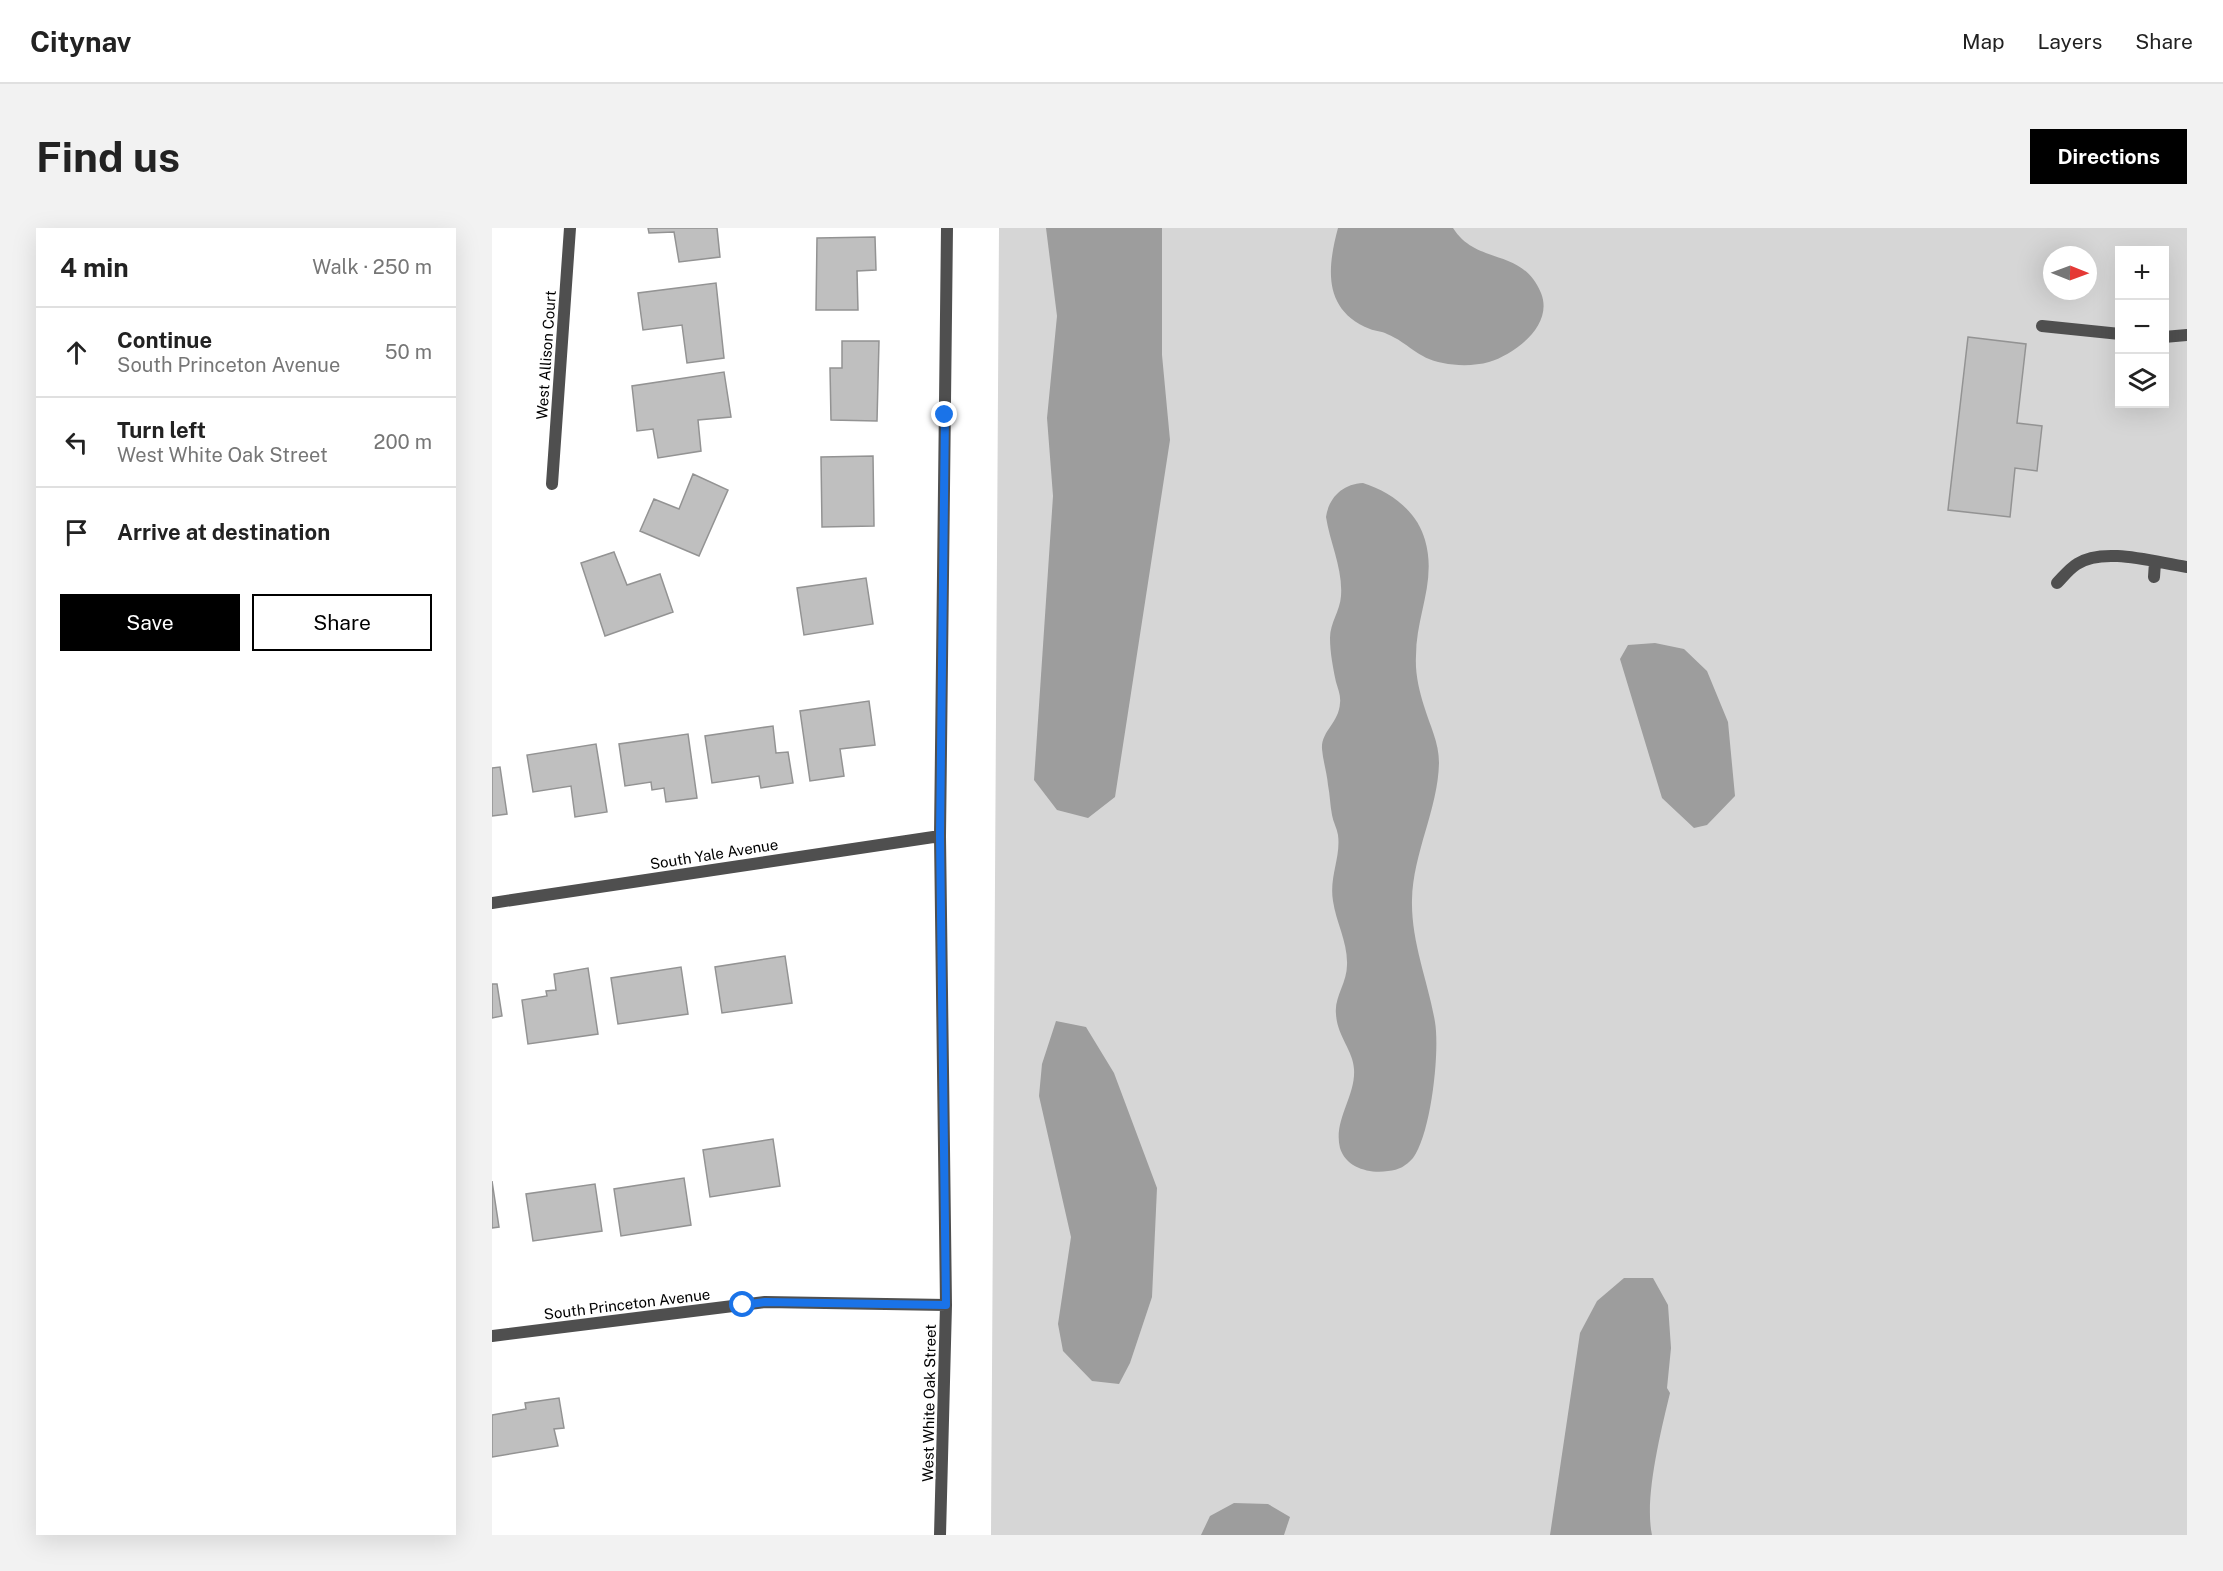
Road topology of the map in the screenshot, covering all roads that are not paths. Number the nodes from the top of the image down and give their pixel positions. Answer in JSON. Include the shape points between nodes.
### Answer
{"nodes":[{"id":1,"x":570,"y":228,"type":"edge"},
{"id":2,"x":947,"y":228,"type":"edge"},
{"id":3,"x":2042,"y":326,"type":"dead end"},
{"id":4,"x":2115,"y":333,"type":"edge"},
{"id":5,"x":2187,"y":335,"type":"edge"},
{"id":6,"x":2169,"y":337,"type":"edge"},
{"id":7,"x":552,"y":484,"type":"dead end"},
{"id":8,"x":2156,"y":562,"type":"junction"},
{"id":9,"x":2187,"y":567,"type":"edge"},
{"id":10,"x":2154,"y":577,"type":"dead end"},
{"id":11,"x":2057,"y":583,"type":"dead end"},
{"id":12,"x":940,"y":836,"type":"junction"},
{"id":13,"x":492,"y":903,"type":"edge"},
{"id":14,"x":946,"y":1305,"type":"junction"},
{"id":15,"x":492,"y":1336,"type":"edge"},
{"id":16,"x":940,"y":1535,"type":"edge"}],
"edges":[{"from":1,"to":7,"type":"street","name":"West Allison Court"},
{"from":2,"to":12,"type":"street","name":"West White Oak Street"},
{"from":3,"to":4,"type":"street"},
{"from":5,"to":6,"type":"street"},
{"from":8,"to":9,"type":"street"},
{"from":8,"to":10,"type":"street"},
{"from":8,"to":11,"type":"street","via":[[2114,556],[2094,558],[2077,563]]},
{"from":12,"to":13,"type":"street","name":"South Yale Avenue"},
{"from":12,"to":14,"type":"street","name":"West White Oak Street"},
{"from":14,"to":15,"type":"street","name":"South Princeton Avenue","via":[[765,1302]]},
{"from":14,"to":16,"type":"street","name":"West White Oak Street"}]}
